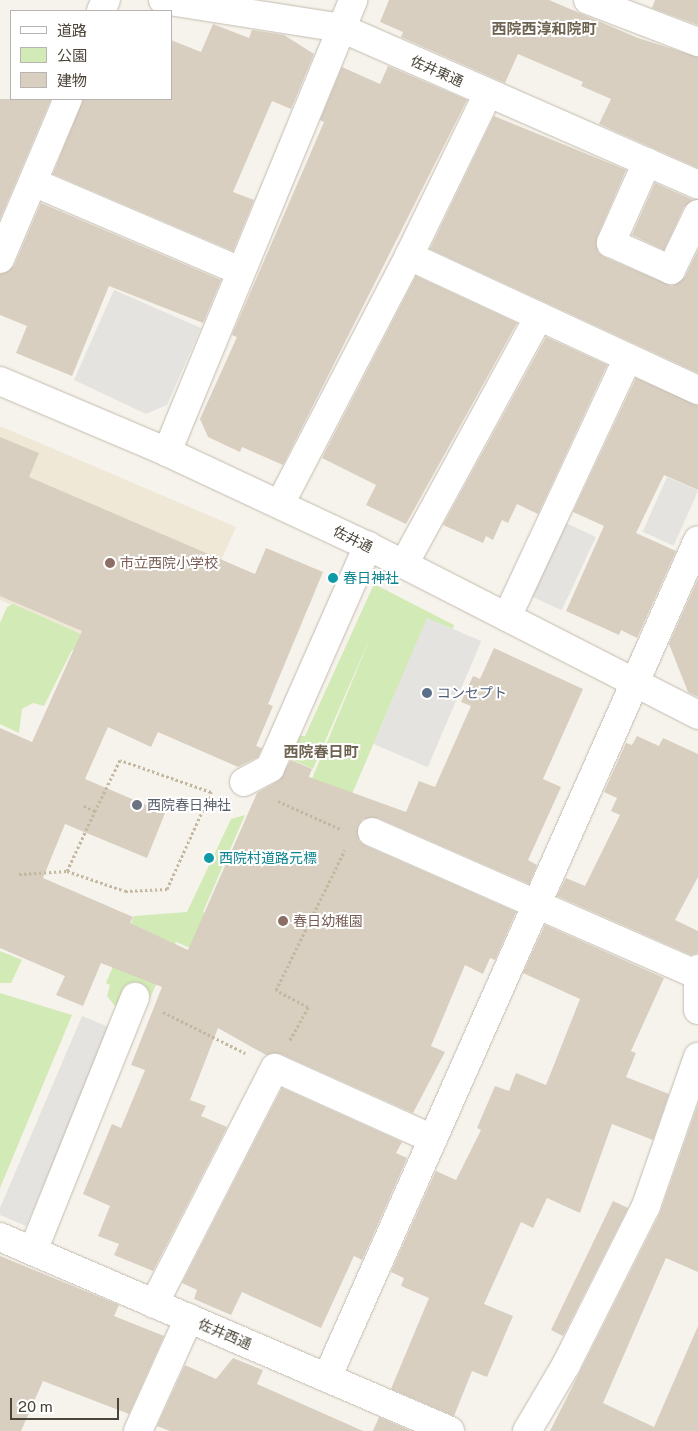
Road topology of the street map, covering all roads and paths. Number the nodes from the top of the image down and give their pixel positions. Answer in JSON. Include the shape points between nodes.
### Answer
{"nodes":[{"id":1,"x":163,"y":0,"type":"edge"},
{"id":2,"x":353,"y":0,"type":"edge"},
{"id":3,"x":588,"y":0,"type":"edge"},
{"id":4,"x":342,"y":28,"type":"junction"},
{"id":5,"x":698,"y":42,"type":"edge"},
{"id":6,"x":488,"y":93,"type":"junction"},
{"id":7,"x":68,"y":100,"type":"edge"},
{"id":8,"x":647,"y":162,"type":"junction"},
{"id":9,"x":35,"y":183,"type":"junction"},
{"id":10,"x":698,"y":184,"type":"edge"},
{"id":11,"x":698,"y":214,"type":"edge"},
{"id":12,"x":410,"y":256,"type":"junction"},
{"id":13,"x":0,"y":259,"type":"edge"},
{"id":14,"x":240,"y":271,"type":"junction"},
{"id":15,"x":539,"y":316,"type":"junction"},
{"id":16,"x":628,"y":358,"type":"junction"},
{"id":17,"x":0,"y":381,"type":"edge"},
{"id":18,"x":698,"y":390,"type":"edge"},
{"id":19,"x":167,"y":452,"type":"junction"},
{"id":20,"x":280,"y":504,"type":"junction"},
{"id":21,"x":698,"y":540,"type":"edge"},
{"id":22,"x":368,"y":546,"type":"junction"},
{"id":23,"x":404,"y":564,"type":"junction"},
{"id":24,"x":506,"y":617,"type":"junction"},
{"id":25,"x":636,"y":685,"type":"junction"},
{"id":26,"x":698,"y":715,"type":"edge"},
{"id":27,"x":249,"y":780,"type":"joint"},
{"id":28,"x":82,"y":805,"type":"dead end"},
{"id":29,"x":95,"y":811,"type":"junction"},
{"id":30,"x":364,"y":834,"type":"junction"},
{"id":31,"x":66,"y":871,"type":"junction"},
{"id":32,"x":19,"y":874,"type":"dead end"},
{"id":33,"x":538,"y":905,"type":"junction"},
{"id":34,"x":697,"y":971,"type":"edge"},
{"id":35,"x":135,"y":998,"type":"joint"},
{"id":36,"x":698,"y":1010,"type":"edge"},
{"id":37,"x":698,"y":1057,"type":"edge"},
{"id":38,"x":275,"y":1068,"type":"junction"},
{"id":39,"x":433,"y":1139,"type":"junction"},
{"id":40,"x":0,"y":1237,"type":"edge"},
{"id":41,"x":33,"y":1251,"type":"junction"},
{"id":42,"x":154,"y":1304,"type":"junction"},
{"id":43,"x":189,"y":1318,"type":"junction"},
{"id":44,"x":327,"y":1378,"type":"junction"},
{"id":45,"x":138,"y":1431,"type":"edge"},
{"id":46,"x":450,"y":1431,"type":"edge"},
{"id":47,"x":527,"y":1431,"type":"edge"}],
"edges":[{"from":1,"to":4,"type":"street","name":"佐井東通"},
{"from":2,"to":4,"type":"street"},
{"from":3,"to":5,"type":"street"},
{"from":4,"to":6,"type":"street","name":"佐井東通"},
{"from":4,"to":14,"type":"street"},
{"from":6,"to":8,"type":"street","name":"佐井東通"},
{"from":6,"to":12,"type":"street"},
{"from":7,"to":9,"type":"street"},
{"from":8,"to":10,"type":"street","name":"佐井東通"},
{"from":8,"to":11,"type":"street","via":[[611,244],[671,270]]},
{"from":9,"to":13,"type":"street"},
{"from":9,"to":14,"type":"street"},
{"from":12,"to":15,"type":"street"},
{"from":12,"to":20,"type":"street"},
{"from":14,"to":19,"type":"street"},
{"from":15,"to":16,"type":"street"},
{"from":15,"to":23,"type":"street"},
{"from":16,"to":18,"type":"street"},
{"from":16,"to":24,"type":"street"},
{"from":17,"to":19,"type":"street","name":"佐井通"},
{"from":19,"to":20,"type":"street","name":"佐井通"},
{"from":20,"to":22,"type":"street","name":"佐井通"},
{"from":21,"to":25,"type":"street"},
{"from":22,"to":23,"type":"street","name":"佐井通"},
{"from":22,"to":27,"type":"street","via":[[270,768]]},
{"from":23,"to":24,"type":"street","name":"佐井通"},
{"from":24,"to":25,"type":"street","name":"佐井通"},
{"from":25,"to":26,"type":"street","name":"佐井通"},
{"from":25,"to":33,"type":"street"},
{"from":27,"to":30,"type":"path","via":[[261,794]]},
{"from":28,"to":29,"type":"path"},
{"from":29,"to":31,"type":"path"},
{"from":29,"to":31,"type":"path","via":[[120,760],[212,792],[167,889],[125,891]]},
{"from":30,"to":33,"type":"street"},
{"from":30,"to":38,"type":"path","via":[[338,859],[276,990],[308,1007]]},
{"from":31,"to":32,"type":"path"},
{"from":33,"to":34,"type":"street"},
{"from":33,"to":39,"type":"street"},
{"from":34,"to":36,"type":"street"},
{"from":35,"to":38,"type":"path"},
{"from":35,"to":41,"type":"street"},
{"from":37,"to":47,"type":"street","via":[[646,1206],[566,1365]]},
{"from":38,"to":39,"type":"street"},
{"from":38,"to":42,"type":"street"},
{"from":39,"to":44,"type":"street"},
{"from":40,"to":41,"type":"street","name":"佐井西通"},
{"from":41,"to":42,"type":"street","name":"佐井西通"},
{"from":42,"to":43,"type":"street","name":"佐井西通"},
{"from":43,"to":44,"type":"street","name":"佐井西通"},
{"from":43,"to":45,"type":"street"},
{"from":44,"to":46,"type":"street","name":"佐井西通"}]}
